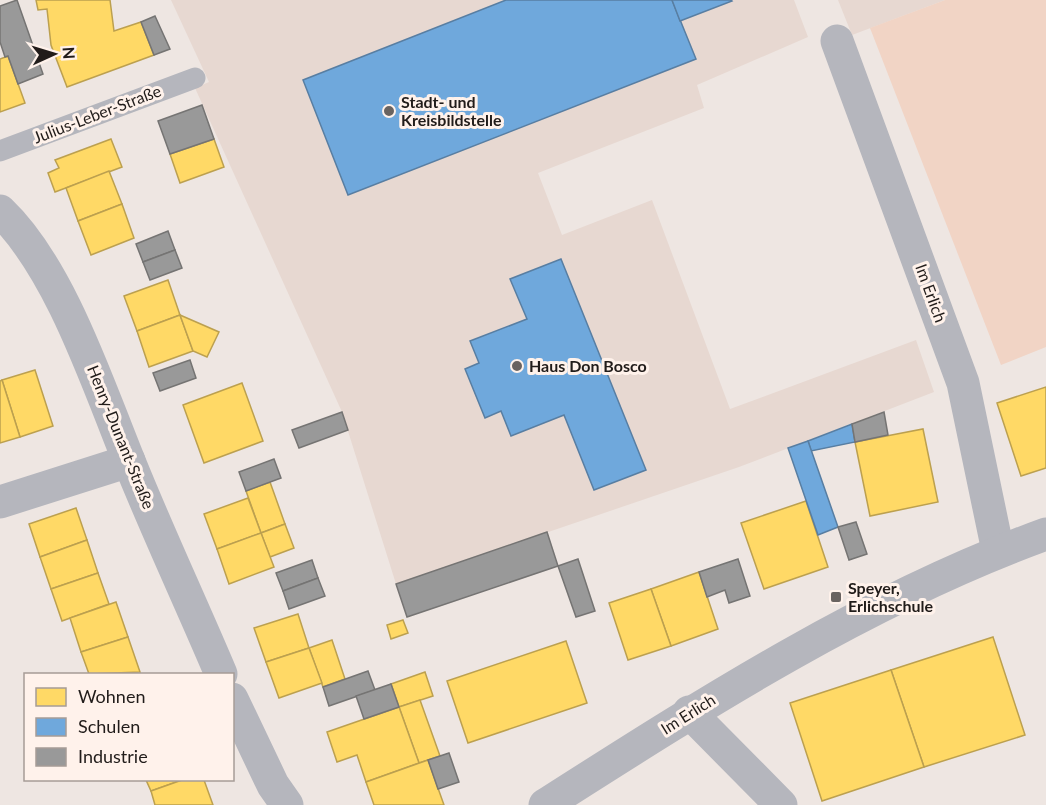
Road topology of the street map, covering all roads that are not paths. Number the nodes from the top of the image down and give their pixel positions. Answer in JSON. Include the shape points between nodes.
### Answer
{"nodes":[{"id":1,"x":837,"y":41,"type":"dead end"},
{"id":2,"x":195,"y":78,"type":"dead end"},
{"id":3,"x":0,"y":151,"type":"edge"},
{"id":4,"x":0,"y":211,"type":"edge"},
{"id":5,"x":129,"y":461,"type":"junction"},
{"id":6,"x":0,"y":502,"type":"edge"},
{"id":7,"x":1046,"y":534,"type":"edge"},
{"id":8,"x":998,"y":551,"type":"junction"},
{"id":9,"x":221,"y":673,"type":"edge"},
{"id":10,"x":234,"y":703,"type":"edge"},
{"id":11,"x":689,"y":712,"type":"junction"},
{"id":12,"x":287,"y":805,"type":"edge"},
{"id":13,"x":545,"y":805,"type":"edge"},
{"id":14,"x":781,"y":805,"type":"edge"}],
"edges":[{"from":1,"to":8,"type":"street","name":"Im Erlich","via":[[963,383]]},
{"from":2,"to":3,"type":"lane","name":"Julius-Leber-Straße"},
{"from":4,"to":5,"type":"street","name":"Henry-Dunant-Straße","via":[[46,272],[88,356]]},
{"from":5,"to":6,"type":"street"},
{"from":5,"to":9,"type":"street","name":"Henry-Dunant-Straße"},
{"from":7,"to":8,"type":"street","name":"Im Erlich"},
{"from":8,"to":11,"type":"street","name":"Im Erlich","via":[[764,668]]},
{"from":10,"to":12,"type":"street","via":[[273,785]]},
{"from":11,"to":13,"type":"street","name":"Im Erlich"},
{"from":11,"to":14,"type":"street"}]}
